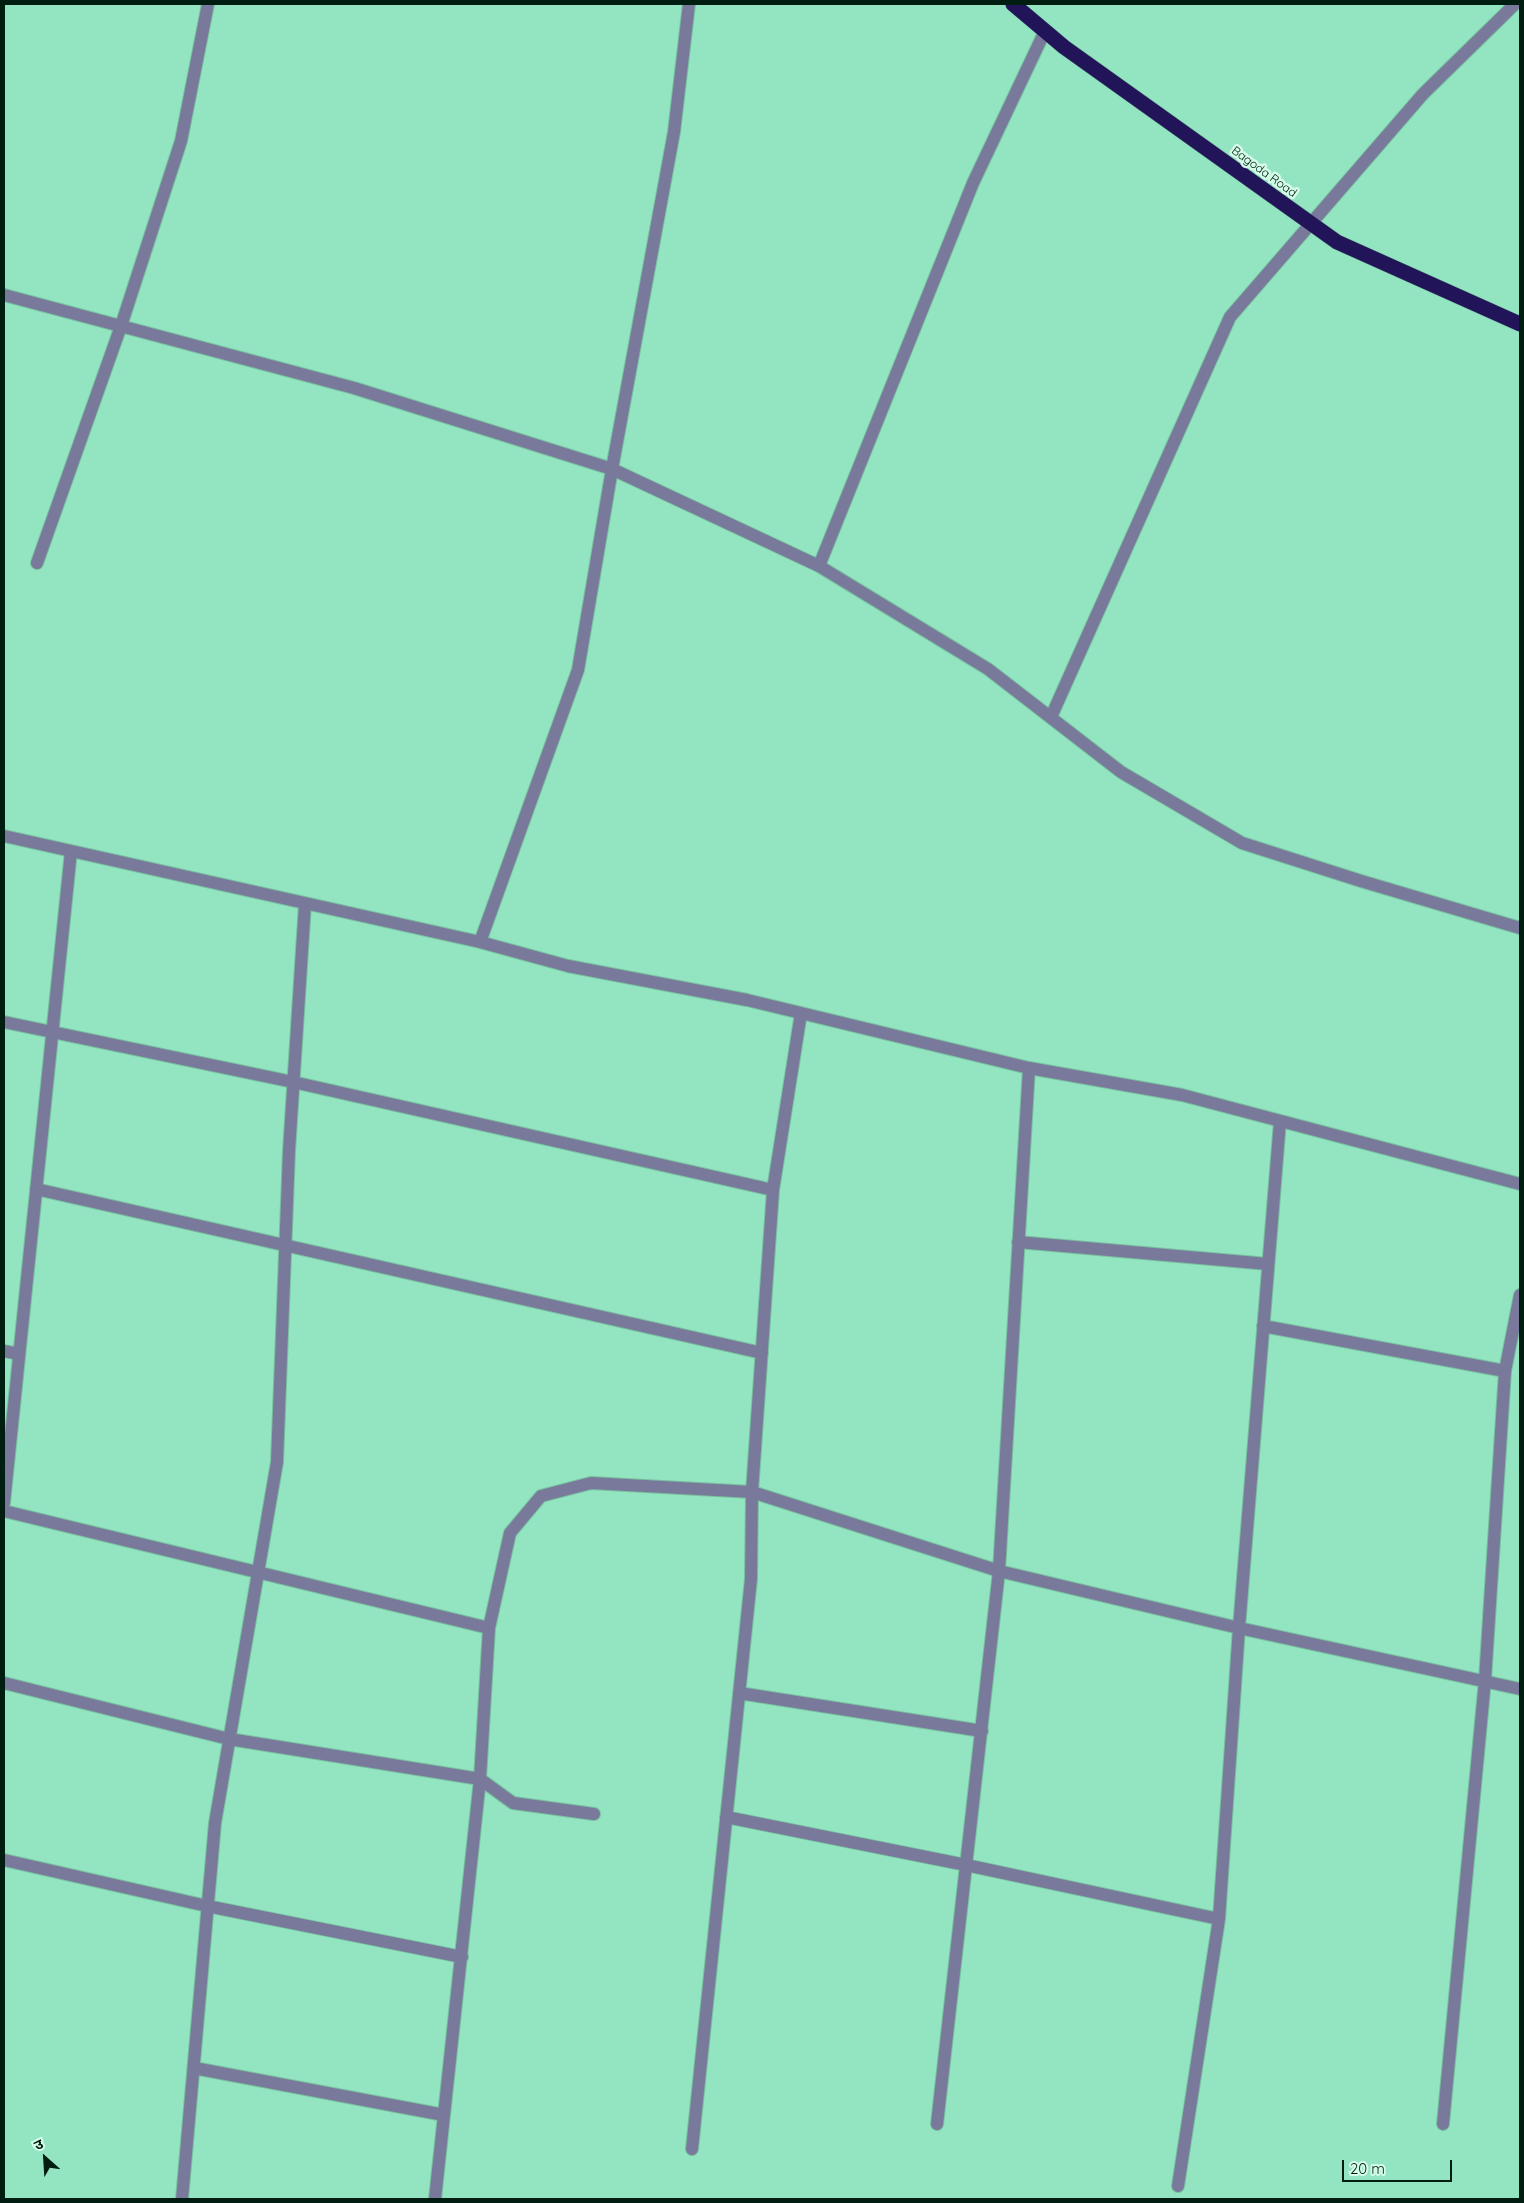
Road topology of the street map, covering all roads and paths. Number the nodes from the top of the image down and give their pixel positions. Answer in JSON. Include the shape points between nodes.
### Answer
{"nodes":[{"id":1,"x":208,"y":4,"type":"edge"},
{"id":2,"x":690,"y":4,"type":"edge"},
{"id":3,"x":1013,"y":4,"type":"edge"},
{"id":4,"x":1514,"y":4,"type":"edge"},
{"id":5,"x":1045,"y":31,"type":"junction"},
{"id":6,"x":1312,"y":225,"type":"junction"},
{"id":7,"x":4,"y":294,"type":"edge"},
{"id":8,"x":1520,"y":324,"type":"edge"},
{"id":9,"x":121,"y":326,"type":"junction"},
{"id":10,"x":612,"y":469,"type":"junction"},
{"id":11,"x":37,"y":563,"type":"dead end"},
{"id":12,"x":819,"y":566,"type":"junction"},
{"id":13,"x":1051,"y":717,"type":"junction"},
{"id":14,"x":4,"y":836,"type":"edge"},
{"id":15,"x":71,"y":851,"type":"junction"},
{"id":16,"x":305,"y":904,"type":"junction"},
{"id":17,"x":1520,"y":928,"type":"edge"},
{"id":18,"x":480,"y":942,"type":"junction"},
{"id":19,"x":801,"y":1013,"type":"junction"},
{"id":20,"x":4,"y":1022,"type":"edge"},
{"id":21,"x":52,"y":1032,"type":"junction"},
{"id":22,"x":1029,"y":1068,"type":"junction"},
{"id":23,"x":293,"y":1082,"type":"junction"},
{"id":24,"x":1280,"y":1121,"type":"junction"},
{"id":25,"x":1520,"y":1184,"type":"edge"},
{"id":26,"x":36,"y":1189,"type":"junction"},
{"id":27,"x":773,"y":1190,"type":"junction"},
{"id":28,"x":1018,"y":1242,"type":"junction"},
{"id":29,"x":285,"y":1246,"type":"junction"},
{"id":30,"x":1268,"y":1264,"type":"junction"},
{"id":31,"x":1520,"y":1295,"type":"edge"},
{"id":32,"x":1263,"y":1326,"type":"junction"},
{"id":33,"x":4,"y":1351,"type":"edge"},
{"id":34,"x":19,"y":1354,"type":"junction"},
{"id":35,"x":762,"y":1354,"type":"junction"},
{"id":36,"x":1505,"y":1371,"type":"junction"},
{"id":37,"x":752,"y":1492,"type":"junction"},
{"id":38,"x":4,"y":1503,"type":"edge"},
{"id":39,"x":4,"y":1510,"type":"edge"},
{"id":40,"x":1000,"y":1571,"type":"junction"},
{"id":41,"x":258,"y":1572,"type":"junction"},
{"id":42,"x":489,"y":1628,"type":"junction"},
{"id":43,"x":1239,"y":1628,"type":"junction"},
{"id":44,"x":1485,"y":1680,"type":"junction"},
{"id":45,"x":4,"y":1683,"type":"edge"},
{"id":46,"x":1520,"y":1689,"type":"edge"},
{"id":47,"x":739,"y":1693,"type":"junction"},
{"id":48,"x":982,"y":1731,"type":"junction"},
{"id":49,"x":229,"y":1739,"type":"junction"},
{"id":50,"x":480,"y":1779,"type":"junction"},
{"id":51,"x":594,"y":1814,"type":"dead end"},
{"id":52,"x":726,"y":1817,"type":"junction"},
{"id":53,"x":4,"y":1860,"type":"edge"},
{"id":54,"x":966,"y":1865,"type":"junction"},
{"id":55,"x":207,"y":1906,"type":"junction"},
{"id":56,"x":1219,"y":1919,"type":"junction"},
{"id":57,"x":462,"y":1957,"type":"junction"},
{"id":58,"x":194,"y":2068,"type":"junction"},
{"id":59,"x":444,"y":2115,"type":"junction"},
{"id":60,"x":937,"y":2124,"type":"dead end"},
{"id":61,"x":1443,"y":2124,"type":"dead end"},
{"id":62,"x":692,"y":2149,"type":"dead end"},
{"id":63,"x":1178,"y":2186,"type":"dead end"},
{"id":64,"x":182,"y":2199,"type":"edge"},
{"id":65,"x":435,"y":2199,"type":"edge"}],
"edges":[{"from":1,"to":9,"type":"street","via":[[181,141]]},
{"from":2,"to":10,"type":"street","via":[[674,132]]},
{"from":3,"to":5,"type":"highway","name":"Bagoda Road"},
{"from":4,"to":6,"type":"street","via":[[1423,94]]},
{"from":5,"to":6,"type":"highway","name":"Bagoda Road"},
{"from":5,"to":12,"type":"street","via":[[973,183]]},
{"from":6,"to":8,"type":"highway","name":"Bagoda Road","via":[[1336,242]]},
{"from":6,"to":13,"type":"street","via":[[1230,317]]},
{"from":7,"to":9,"type":"street"},
{"from":9,"to":10,"type":"street","via":[[354,388]]},
{"from":9,"to":11,"type":"street"},
{"from":10,"to":12,"type":"street"},
{"from":10,"to":18,"type":"street","via":[[578,670]]},
{"from":12,"to":13,"type":"street","via":[[988,669]]},
{"from":13,"to":17,"type":"street","via":[[1121,772],[1242,843]]},
{"from":14,"to":15,"type":"street"},
{"from":15,"to":16,"type":"street"},
{"from":15,"to":21,"type":"street"},
{"from":16,"to":18,"type":"street"},
{"from":16,"to":23,"type":"street"},
{"from":18,"to":19,"type":"street","via":[[568,966]]},
{"from":19,"to":22,"type":"street"},
{"from":19,"to":27,"type":"street"},
{"from":20,"to":21,"type":"street"},
{"from":21,"to":23,"type":"street"},
{"from":21,"to":26,"type":"street"},
{"from":22,"to":24,"type":"street","via":[[1182,1095]]},
{"from":22,"to":28,"type":"street"},
{"from":23,"to":27,"type":"street"},
{"from":23,"to":29,"type":"street"},
{"from":24,"to":25,"type":"street"},
{"from":24,"to":30,"type":"street"},
{"from":26,"to":29,"type":"street"},
{"from":26,"to":34,"type":"street"},
{"from":27,"to":35,"type":"street"},
{"from":28,"to":30,"type":"street"},
{"from":28,"to":40,"type":"street"},
{"from":29,"to":35,"type":"street"},
{"from":29,"to":41,"type":"street","via":[[277,1462]]},
{"from":30,"to":32,"type":"street"},
{"from":31,"to":36,"type":"street"},
{"from":32,"to":36,"type":"street"},
{"from":32,"to":43,"type":"street"},
{"from":33,"to":34,"type":"street"},
{"from":34,"to":38,"type":"street"},
{"from":35,"to":37,"type":"street"},
{"from":36,"to":44,"type":"street"},
{"from":37,"to":40,"type":"street"},
{"from":37,"to":42,"type":"street","via":[[591,1483],[541,1496],[510,1533]]},
{"from":37,"to":47,"type":"street","via":[[751,1579]]},
{"from":39,"to":41,"type":"street"},
{"from":40,"to":43,"type":"street"},
{"from":40,"to":48,"type":"street"},
{"from":41,"to":42,"type":"street"},
{"from":41,"to":49,"type":"street"},
{"from":42,"to":50,"type":"street"},
{"from":43,"to":44,"type":"street"},
{"from":43,"to":56,"type":"street"},
{"from":44,"to":46,"type":"street"},
{"from":44,"to":61,"type":"street"},
{"from":45,"to":49,"type":"street"},
{"from":47,"to":48,"type":"street"},
{"from":47,"to":52,"type":"street"},
{"from":48,"to":54,"type":"street"},
{"from":49,"to":50,"type":"street"},
{"from":49,"to":55,"type":"street","via":[[215,1822]]},
{"from":50,"to":51,"type":"street","via":[[513,1803]]},
{"from":50,"to":57,"type":"street"},
{"from":52,"to":54,"type":"street"},
{"from":52,"to":62,"type":"street"},
{"from":53,"to":55,"type":"street"},
{"from":54,"to":56,"type":"street"},
{"from":54,"to":60,"type":"street"},
{"from":55,"to":57,"type":"street"},
{"from":55,"to":58,"type":"street"},
{"from":56,"to":63,"type":"street"},
{"from":57,"to":59,"type":"street"},
{"from":58,"to":59,"type":"street"},
{"from":58,"to":64,"type":"street"},
{"from":59,"to":65,"type":"street"}]}
